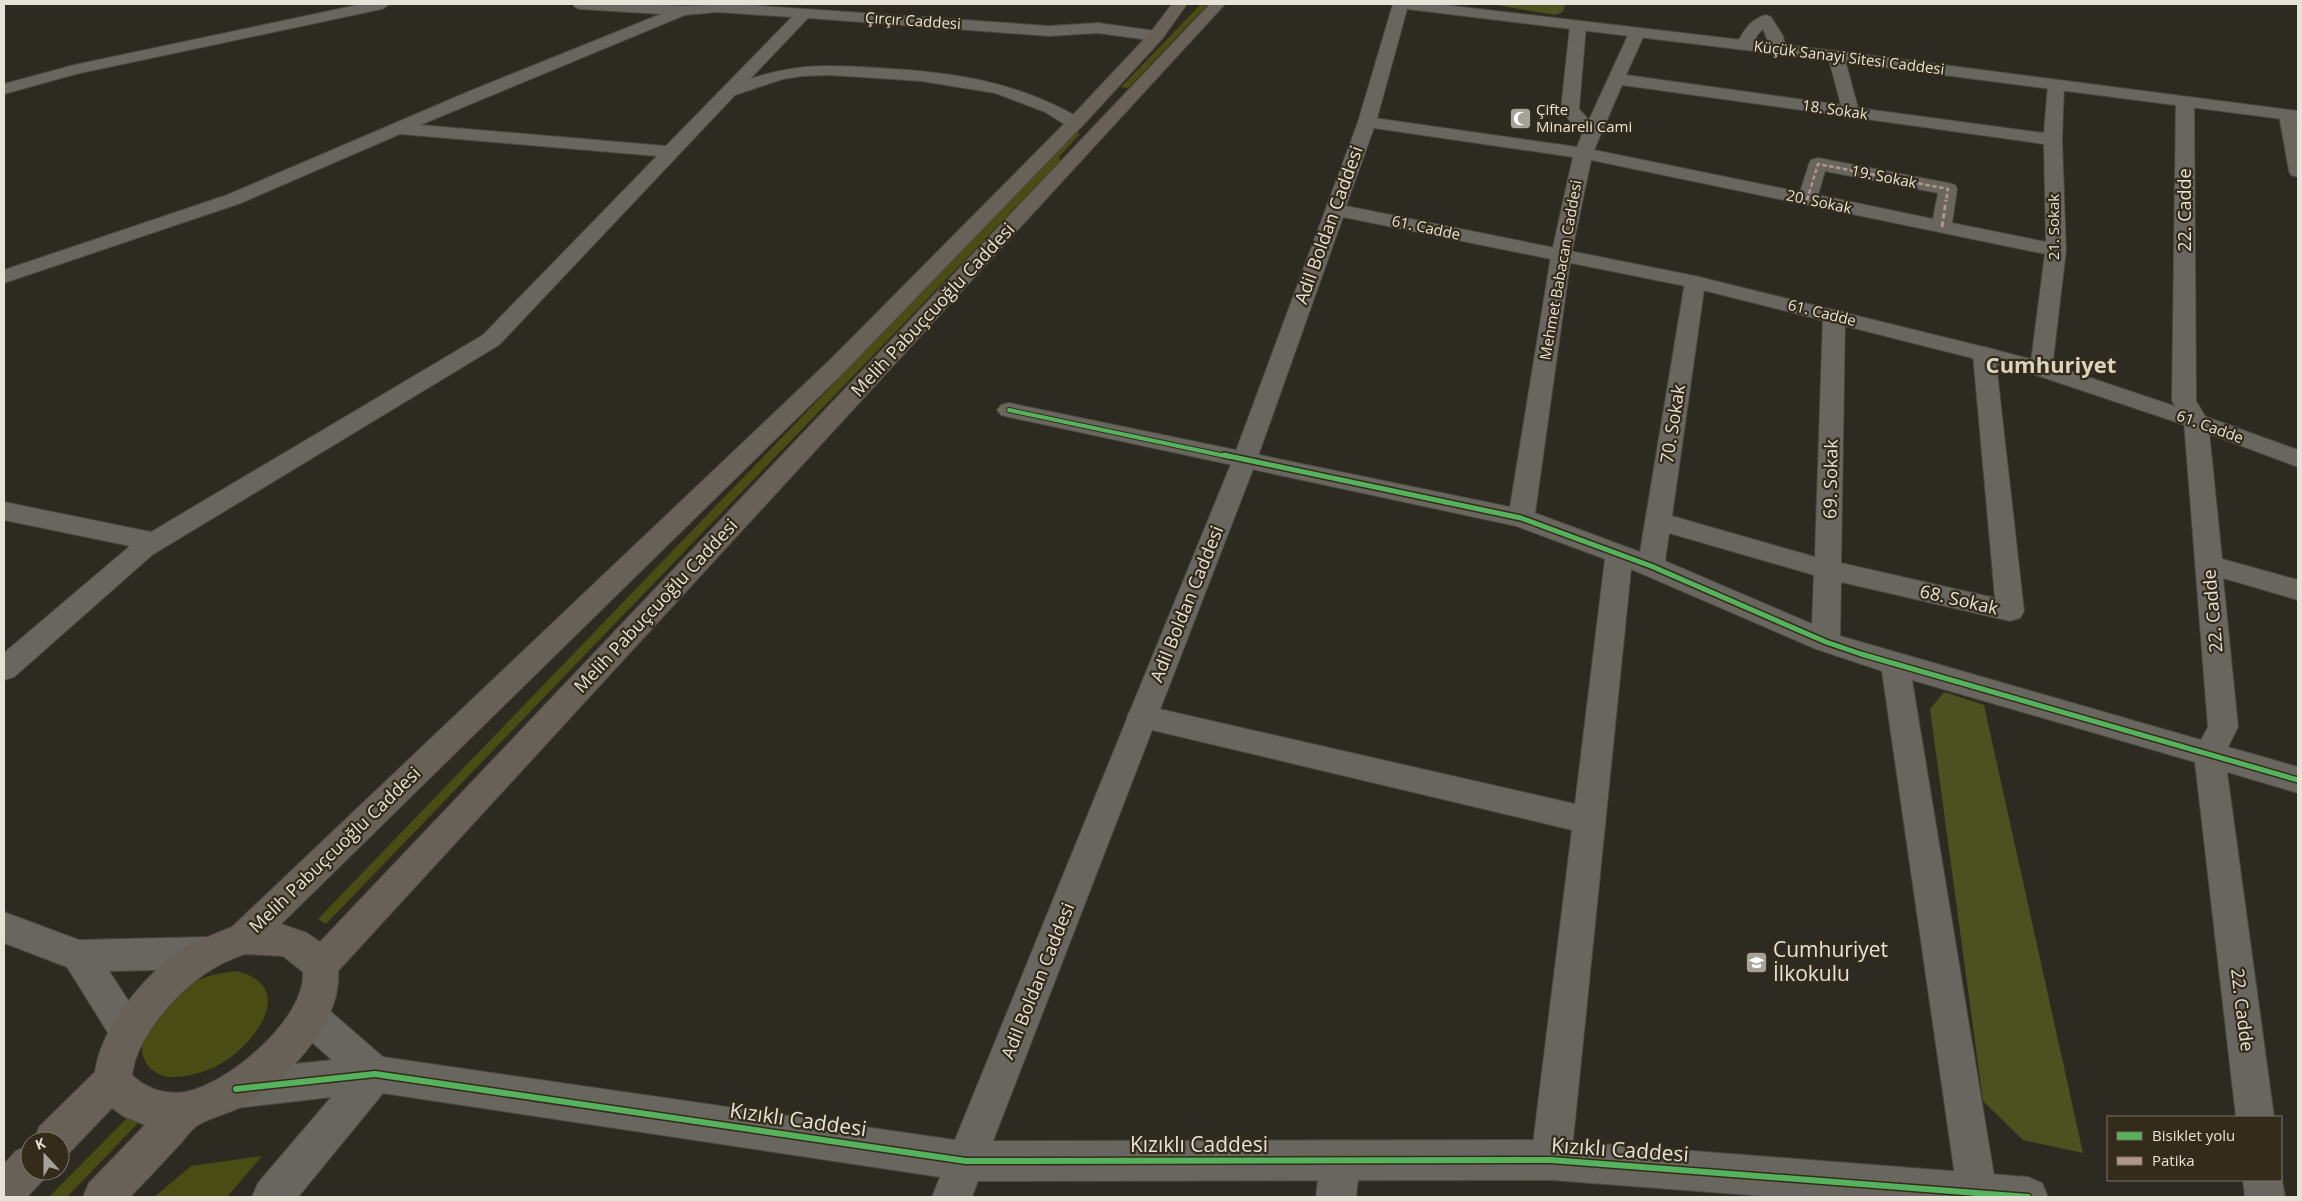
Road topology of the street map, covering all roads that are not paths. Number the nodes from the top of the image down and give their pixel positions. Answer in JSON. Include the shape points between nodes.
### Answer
{"nodes":[{"id":1,"x":382,"y":4,"type":"edge"},
{"id":2,"x":580,"y":4,"type":"edge"},
{"id":3,"x":1179,"y":4,"type":"edge"},
{"id":4,"x":1218,"y":4,"type":"edge"},
{"id":5,"x":1400,"y":4,"type":"edge"},
{"id":6,"x":1767,"y":4,"type":"edge"},
{"id":7,"x":719,"y":5,"type":"edge"},
{"id":8,"x":682,"y":11,"type":"junction"},
{"id":9,"x":804,"y":13,"type":"junction"},
{"id":10,"x":1766,"y":20,"type":"junction"},
{"id":11,"x":1578,"y":26,"type":"junction"},
{"id":12,"x":1637,"y":33,"type":"junction"},
{"id":13,"x":1156,"y":36,"type":"junction"},
{"id":14,"x":1744,"y":45,"type":"junction"},
{"id":15,"x":1778,"y":49,"type":"junction"},
{"id":16,"x":1836,"y":56,"type":"junction"},
{"id":17,"x":1618,"y":79,"type":"junction"},
{"id":18,"x":2056,"y":84,"type":"junction"},
{"id":19,"x":4,"y":89,"type":"edge"},
{"id":20,"x":730,"y":91,"type":"junction"},
{"id":21,"x":2185,"y":102,"type":"junction"},
{"id":22,"x":1851,"y":112,"type":"junction"},
{"id":23,"x":2293,"y":115,"type":"edge"},
{"id":24,"x":1367,"y":122,"type":"junction"},
{"id":25,"x":1074,"y":123,"type":"junction"},
{"id":26,"x":397,"y":129,"type":"junction"},
{"id":27,"x":1593,"y":131,"type":"junction"},
{"id":28,"x":2053,"y":140,"type":"junction"},
{"id":29,"x":671,"y":152,"type":"junction"},
{"id":30,"x":1583,"y":153,"type":"junction"},
{"id":31,"x":2298,"y":171,"type":"edge"},
{"id":32,"x":1807,"y":200,"type":"junction"},
{"id":33,"x":1334,"y":209,"type":"junction"},
{"id":34,"x":1942,"y":227,"type":"junction"},
{"id":35,"x":2056,"y":250,"type":"junction"},
{"id":36,"x":1561,"y":256,"type":"junction"},
{"id":37,"x":4,"y":277,"type":"edge"},
{"id":38,"x":1695,"y":282,"type":"junction"},
{"id":39,"x":1834,"y":316,"type":"junction"},
{"id":40,"x":1984,"y":354,"type":"junction"},
{"id":41,"x":2041,"y":368,"type":"junction"},
{"id":42,"x":1009,"y":410,"type":"dead end"},
{"id":43,"x":2196,"y":421,"type":"junction"},
{"id":44,"x":1245,"y":459,"type":"junction"},
{"id":45,"x":2298,"y":459,"type":"edge"},
{"id":46,"x":4,"y":511,"type":"edge"},
{"id":47,"x":1521,"y":518,"type":"junction"},
{"id":48,"x":1657,"y":521,"type":"junction"},
{"id":49,"x":155,"y":542,"type":"junction"},
{"id":50,"x":1619,"y":554,"type":"junction"},
{"id":51,"x":2209,"y":565,"type":"junction"},
{"id":52,"x":1650,"y":566,"type":"junction"},
{"id":53,"x":1829,"y":570,"type":"junction"},
{"id":54,"x":2298,"y":590,"type":"edge"},
{"id":55,"x":1826,"y":642,"type":"junction"},
{"id":56,"x":1895,"y":664,"type":"junction"},
{"id":57,"x":4,"y":669,"type":"edge"},
{"id":58,"x":1142,"y":717,"type":"junction"},
{"id":59,"x":2209,"y":755,"type":"junction"},
{"id":60,"x":2298,"y":780,"type":"edge"},
{"id":61,"x":1589,"y":821,"type":"junction"},
{"id":62,"x":4,"y":927,"type":"edge"},
{"id":63,"x":244,"y":938,"type":"junction"},
{"id":64,"x":208,"y":953,"type":"junction"},
{"id":65,"x":79,"y":956,"type":"junction"},
{"id":66,"x":320,"y":966,"type":"junction"},
{"id":67,"x":309,"y":1016,"type":"junction"},
{"id":68,"x":128,"y":1032,"type":"junction"},
{"id":69,"x":375,"y":1074,"type":"junction"},
{"id":70,"x":113,"y":1081,"type":"junction"},
{"id":71,"x":236,"y":1089,"type":"junction"},
{"id":72,"x":185,"y":1111,"type":"junction"},
{"id":73,"x":2255,"y":1116,"type":"edge"},
{"id":74,"x":63,"y":1131,"type":"edge"},
{"id":75,"x":1551,"y":1160,"type":"junction"},
{"id":76,"x":966,"y":1161,"type":"junction"},
{"id":77,"x":20,"y":1175,"type":"edge"},
{"id":78,"x":1338,"y":1179,"type":"edge"},
{"id":79,"x":2263,"y":1181,"type":"edge"},
{"id":80,"x":4,"y":1192,"type":"edge"},
{"id":81,"x":1977,"y":1194,"type":"junction"},
{"id":82,"x":103,"y":1197,"type":"edge"},
{"id":83,"x":272,"y":1197,"type":"edge"},
{"id":84,"x":952,"y":1197,"type":"edge"},
{"id":85,"x":2028,"y":1197,"type":"edge"},
{"id":86,"x":2265,"y":1197,"type":"edge"}],
"edges":[{"from":1,"to":19,"type":"street","via":[[74,70]]},
{"from":2,"to":8,"type":"street","name":"Çırçır Caddesi"},
{"from":3,"to":13,"type":"main road","name":"Melih Pabuçcuoğlu Caddesi"},
{"from":4,"to":66,"type":"main road","name":"Melih Pabuçcuoğlu Caddesi"},
{"from":5,"to":11,"type":"street","name":"Küçük Sanayi Sitesi Caddesi"},
{"from":5,"to":24,"type":"street","name":"Adil Boldan Caddesi"},
{"from":6,"to":10,"type":"street"},
{"from":7,"to":8,"type":"street","name":"Çırçır Caddesi"},
{"from":7,"to":9,"type":"street","name":"Çırçır Caddesi"},
{"from":8,"to":26,"type":"street"},
{"from":9,"to":13,"type":"street","name":"Çırçır Caddesi","via":[[1049,31],[1098,28]]},
{"from":9,"to":20,"type":"street"},
{"from":10,"to":14,"type":"street","via":[[1751,31]]},
{"from":10,"to":15,"type":"street"},
{"from":11,"to":12,"type":"street","name":"Küçük Sanayi Sitesi Caddesi"},
{"from":11,"to":27,"type":"street","via":[[1570,109]]},
{"from":12,"to":14,"type":"street","name":"Küçük Sanayi Sitesi Caddesi"},
{"from":12,"to":17,"type":"street","name":"Mehmet Babacan Caddesi"},
{"from":13,"to":25,"type":"main road","name":"Melih Pabuçcuoğlu Caddesi"},
{"from":14,"to":15,"type":"street","name":"Küçük Sanayi Sitesi Caddesi"},
{"from":15,"to":16,"type":"street","name":"Küçük Sanayi Sitesi Caddesi"},
{"from":16,"to":18,"type":"street","name":"Küçük Sanayi Sitesi Caddesi"},
{"from":16,"to":22,"type":"street"},
{"from":17,"to":22,"type":"street","name":"18. Sokak"},
{"from":17,"to":27,"type":"street","name":"Mehmet Babacan Caddesi"},
{"from":18,"to":21,"type":"street","name":"Küçük Sanayi Sitesi Caddesi"},
{"from":18,"to":28,"type":"street","name":"21. Sokak"},
{"from":20,"to":25,"type":"street","via":[[795,72],[945,78],[985,84],[1009,92],[1051,107]]},
{"from":20,"to":29,"type":"street"},
{"from":21,"to":23,"type":"street","name":"Küçük Sanayi Sitesi Caddesi"},
{"from":21,"to":43,"type":"street","name":"22. Cadde","via":[[2184,401]]},
{"from":22,"to":28,"type":"street","name":"18. Sokak"},
{"from":23,"to":31,"type":"street"},
{"from":24,"to":30,"type":"street","name":"20. Sokak"},
{"from":24,"to":33,"type":"street","name":"Adil Boldan Caddesi"},
{"from":25,"to":63,"type":"main road","name":"Melih Pabuçcuoğlu Caddesi","via":[[839,364]]},
{"from":26,"to":29,"type":"street"},
{"from":26,"to":37,"type":"street","via":[[234,199]]},
{"from":27,"to":30,"type":"street","name":"Mehmet Babacan Caddesi"},
{"from":28,"to":35,"type":"street","name":"21. Sokak"},
{"from":29,"to":49,"type":"street","via":[[491,340]]},
{"from":30,"to":32,"type":"street","name":"20. Sokak"},
{"from":30,"to":36,"type":"street","name":"Mehmet Babacan Caddesi"},
{"from":32,"to":34,"type":"street","name":"20. Sokak"},
{"from":32,"to":34,"type":"street","name":"19. Sokak","via":[[1818,164],[1948,189]]},
{"from":33,"to":36,"type":"street","name":"61. Cadde"},
{"from":33,"to":44,"type":"street","name":"Adil Boldan Caddesi"},
{"from":34,"to":35,"type":"street","name":"20. Sokak"},
{"from":35,"to":41,"type":"street","name":"21. Sokak"},
{"from":36,"to":38,"type":"street","name":"61. Cadde"},
{"from":36,"to":47,"type":"street","name":"Mehmet Babacan Caddesi"},
{"from":38,"to":39,"type":"street","name":"61. Cadde"},
{"from":38,"to":48,"type":"street","name":"70. Sokak"},
{"from":39,"to":40,"type":"street","name":"61. Cadde"},
{"from":39,"to":53,"type":"street","name":"69. Sokak"},
{"from":40,"to":41,"type":"street","name":"61. Cadde"},
{"from":40,"to":53,"type":"street","name":"68. Sokak","via":[[2010,611]]},
{"from":41,"to":43,"type":"street","name":"61. Cadde"},
{"from":42,"to":44,"type":"street"},
{"from":43,"to":45,"type":"street","name":"61. Cadde"},
{"from":43,"to":51,"type":"street","name":"22. Cadde"},
{"from":44,"to":47,"type":"street"},
{"from":44,"to":58,"type":"street","name":"Adil Boldan Caddesi"},
{"from":46,"to":49,"type":"street"},
{"from":47,"to":50,"type":"street"},
{"from":48,"to":52,"type":"street","name":"70. Sokak"},
{"from":48,"to":53,"type":"street","name":"68. Sokak"},
{"from":49,"to":57,"type":"street"},
{"from":50,"to":52,"type":"street"},
{"from":50,"to":61,"type":"street"},
{"from":51,"to":54,"type":"street"},
{"from":51,"to":59,"type":"street","name":"22. Cadde","via":[[2223,727]]},
{"from":52,"to":55,"type":"street"},
{"from":53,"to":55,"type":"street","name":"69. Sokak"},
{"from":55,"to":56,"type":"street"},
{"from":56,"to":59,"type":"street"},
{"from":56,"to":81,"type":"street"},
{"from":58,"to":61,"type":"street"},
{"from":58,"to":76,"type":"street","name":"Adil Boldan Caddesi"},
{"from":59,"to":60,"type":"street"},
{"from":59,"to":73,"type":"street","name":"22. Cadde"},
{"from":61,"to":75,"type":"street"},
{"from":62,"to":65,"type":"street"},
{"from":63,"to":64,"type":"main road","name":"Melih Pabuçcuoğlu Caddesi"},
{"from":63,"to":66,"type":"main road","via":[[280,939],[297,944],[309,952]]},
{"from":64,"to":65,"type":"street"},
{"from":64,"to":68,"type":"main road","name":"Melih Pabuçcuoğlu Caddesi","via":[[158,992]]},
{"from":65,"to":68,"type":"street"},
{"from":66,"to":67,"type":"main road","via":[[322,980]]},
{"from":67,"to":69,"type":"street"},
{"from":67,"to":71,"type":"main road","via":[[274,1060]]},
{"from":68,"to":70,"type":"main road","name":"Melih Pabuçcuoğlu Caddesi","via":[[115,1064]]},
{"from":69,"to":71,"type":"street","name":"Kızıklı Caddesi"},
{"from":69,"to":76,"type":"street","name":"Kızıklı Caddesi"},
{"from":69,"to":83,"type":"street"},
{"from":70,"to":72,"type":"main road","via":[[133,1102],[150,1109]]},
{"from":70,"to":74,"type":"main road"},
{"from":71,"to":72,"type":"main road"},
{"from":72,"to":82,"type":"main road"},
{"from":75,"to":78,"type":"street","name":"Kızıklı Caddesi"},
{"from":75,"to":81,"type":"street","name":"Kızıklı Caddesi"},
{"from":76,"to":78,"type":"street","name":"Kızıklı Caddesi"},
{"from":76,"to":84,"type":"street","name":"Adil Boldan Caddesi"},
{"from":77,"to":80,"type":"main road"},
{"from":79,"to":86,"type":"street"},
{"from":81,"to":85,"type":"street","name":"Kızıklı Caddesi"}]}
